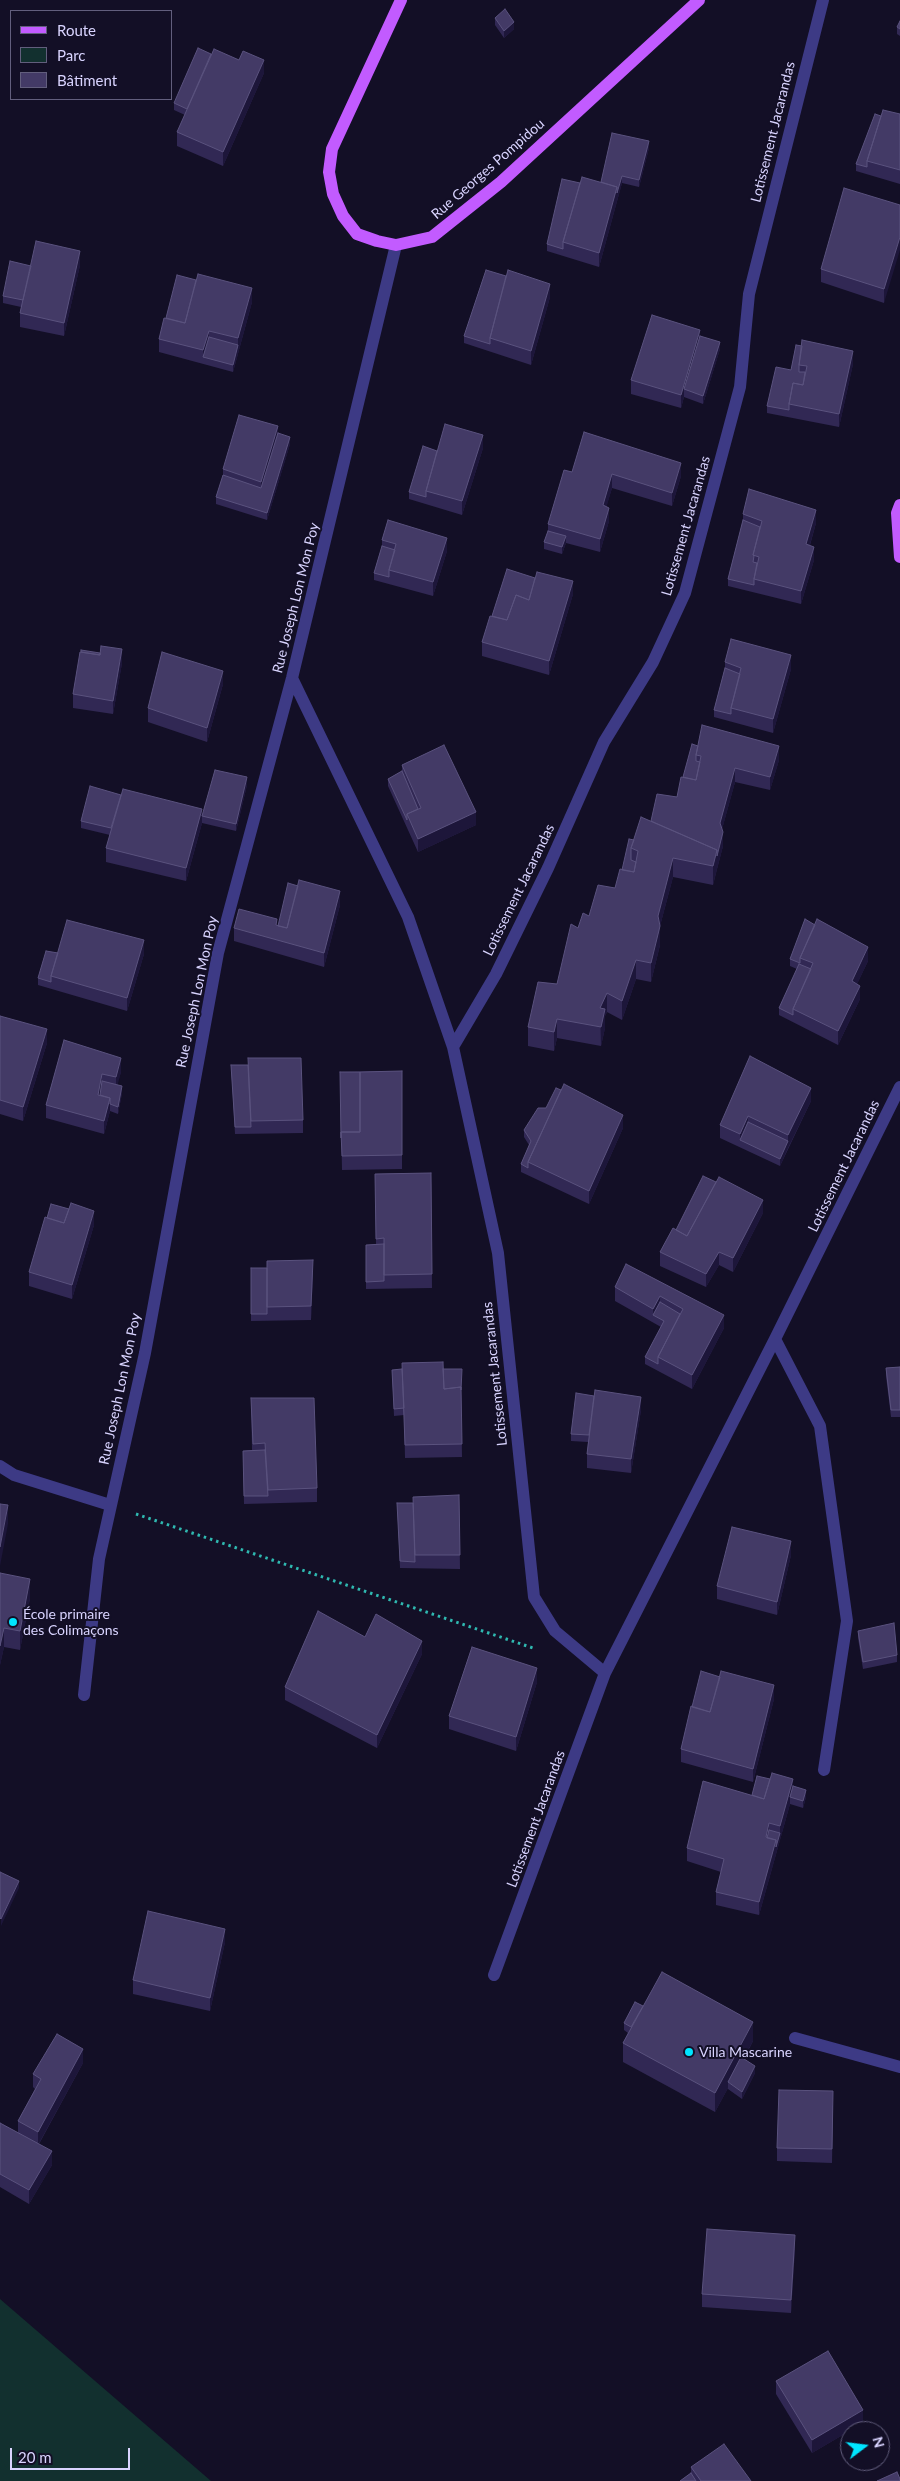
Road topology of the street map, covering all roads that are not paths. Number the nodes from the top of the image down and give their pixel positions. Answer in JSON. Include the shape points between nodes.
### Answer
{"nodes":[{"id":1,"x":401,"y":0,"type":"edge"},
{"id":2,"x":699,"y":0,"type":"edge"},
{"id":3,"x":823,"y":0,"type":"edge"},
{"id":4,"x":396,"y":245,"type":"junction"},
{"id":5,"x":900,"y":505,"type":"edge"},
{"id":6,"x":900,"y":557,"type":"edge"},
{"id":7,"x":292,"y":678,"type":"junction"},
{"id":8,"x":453,"y":1047,"type":"junction"},
{"id":9,"x":900,"y":1086,"type":"edge"},
{"id":10,"x":775,"y":1339,"type":"junction"},
{"id":11,"x":0,"y":1466,"type":"edge"},
{"id":12,"x":110,"y":1505,"type":"junction"},
{"id":13,"x":605,"y":1672,"type":"junction"},
{"id":14,"x":84,"y":1695,"type":"dead end"},
{"id":15,"x":824,"y":1770,"type":"dead end"},
{"id":16,"x":494,"y":1975,"type":"dead end"},
{"id":17,"x":795,"y":2038,"type":"dead end"},
{"id":18,"x":900,"y":2067,"type":"edge"}],
"edges":[{"from":1,"to":4,"type":"main road","name":"Rue Georges Pompidou","via":[[332,149],[329,172],[333,194],[343,216],[358,234]]},
{"from":2,"to":4,"type":"main road","name":"Rue Georges Pompidou","via":[[501,182],[432,237]]},
{"from":3,"to":8,"type":"street","name":"Lotissement Jacarandas","via":[[748,294],[740,387],[685,593],[653,662],[604,742],[496,974]]},
{"from":4,"to":7,"type":"street","name":"Rue Joseph Lon Mon Poy"},
{"from":5,"to":6,"type":"main road","via":[[897,513]]},
{"from":7,"to":8,"type":"street","name":"Lotissement Jacarandas","via":[[408,917]]},
{"from":7,"to":12,"type":"street","name":"Rue Joseph Lon Mon Poy","via":[[218,953],[145,1353]]},
{"from":8,"to":13,"type":"street","name":"Lotissement Jacarandas","via":[[498,1253],[534,1597],[555,1631]]},
{"from":9,"to":10,"type":"street","name":"Lotissement Jacarandas"},
{"from":10,"to":13,"type":"street","name":"Lotissement Jacarandas"},
{"from":10,"to":15,"type":"street","via":[[820,1426],[846,1622]]},
{"from":11,"to":12,"type":"street","via":[[14,1475]]},
{"from":12,"to":14,"type":"street","name":"Rue Joseph Lon Mon Poy","via":[[99,1559]]},
{"from":13,"to":16,"type":"street","name":"Lotissement Jacarandas"},
{"from":17,"to":18,"type":"street"}]}
